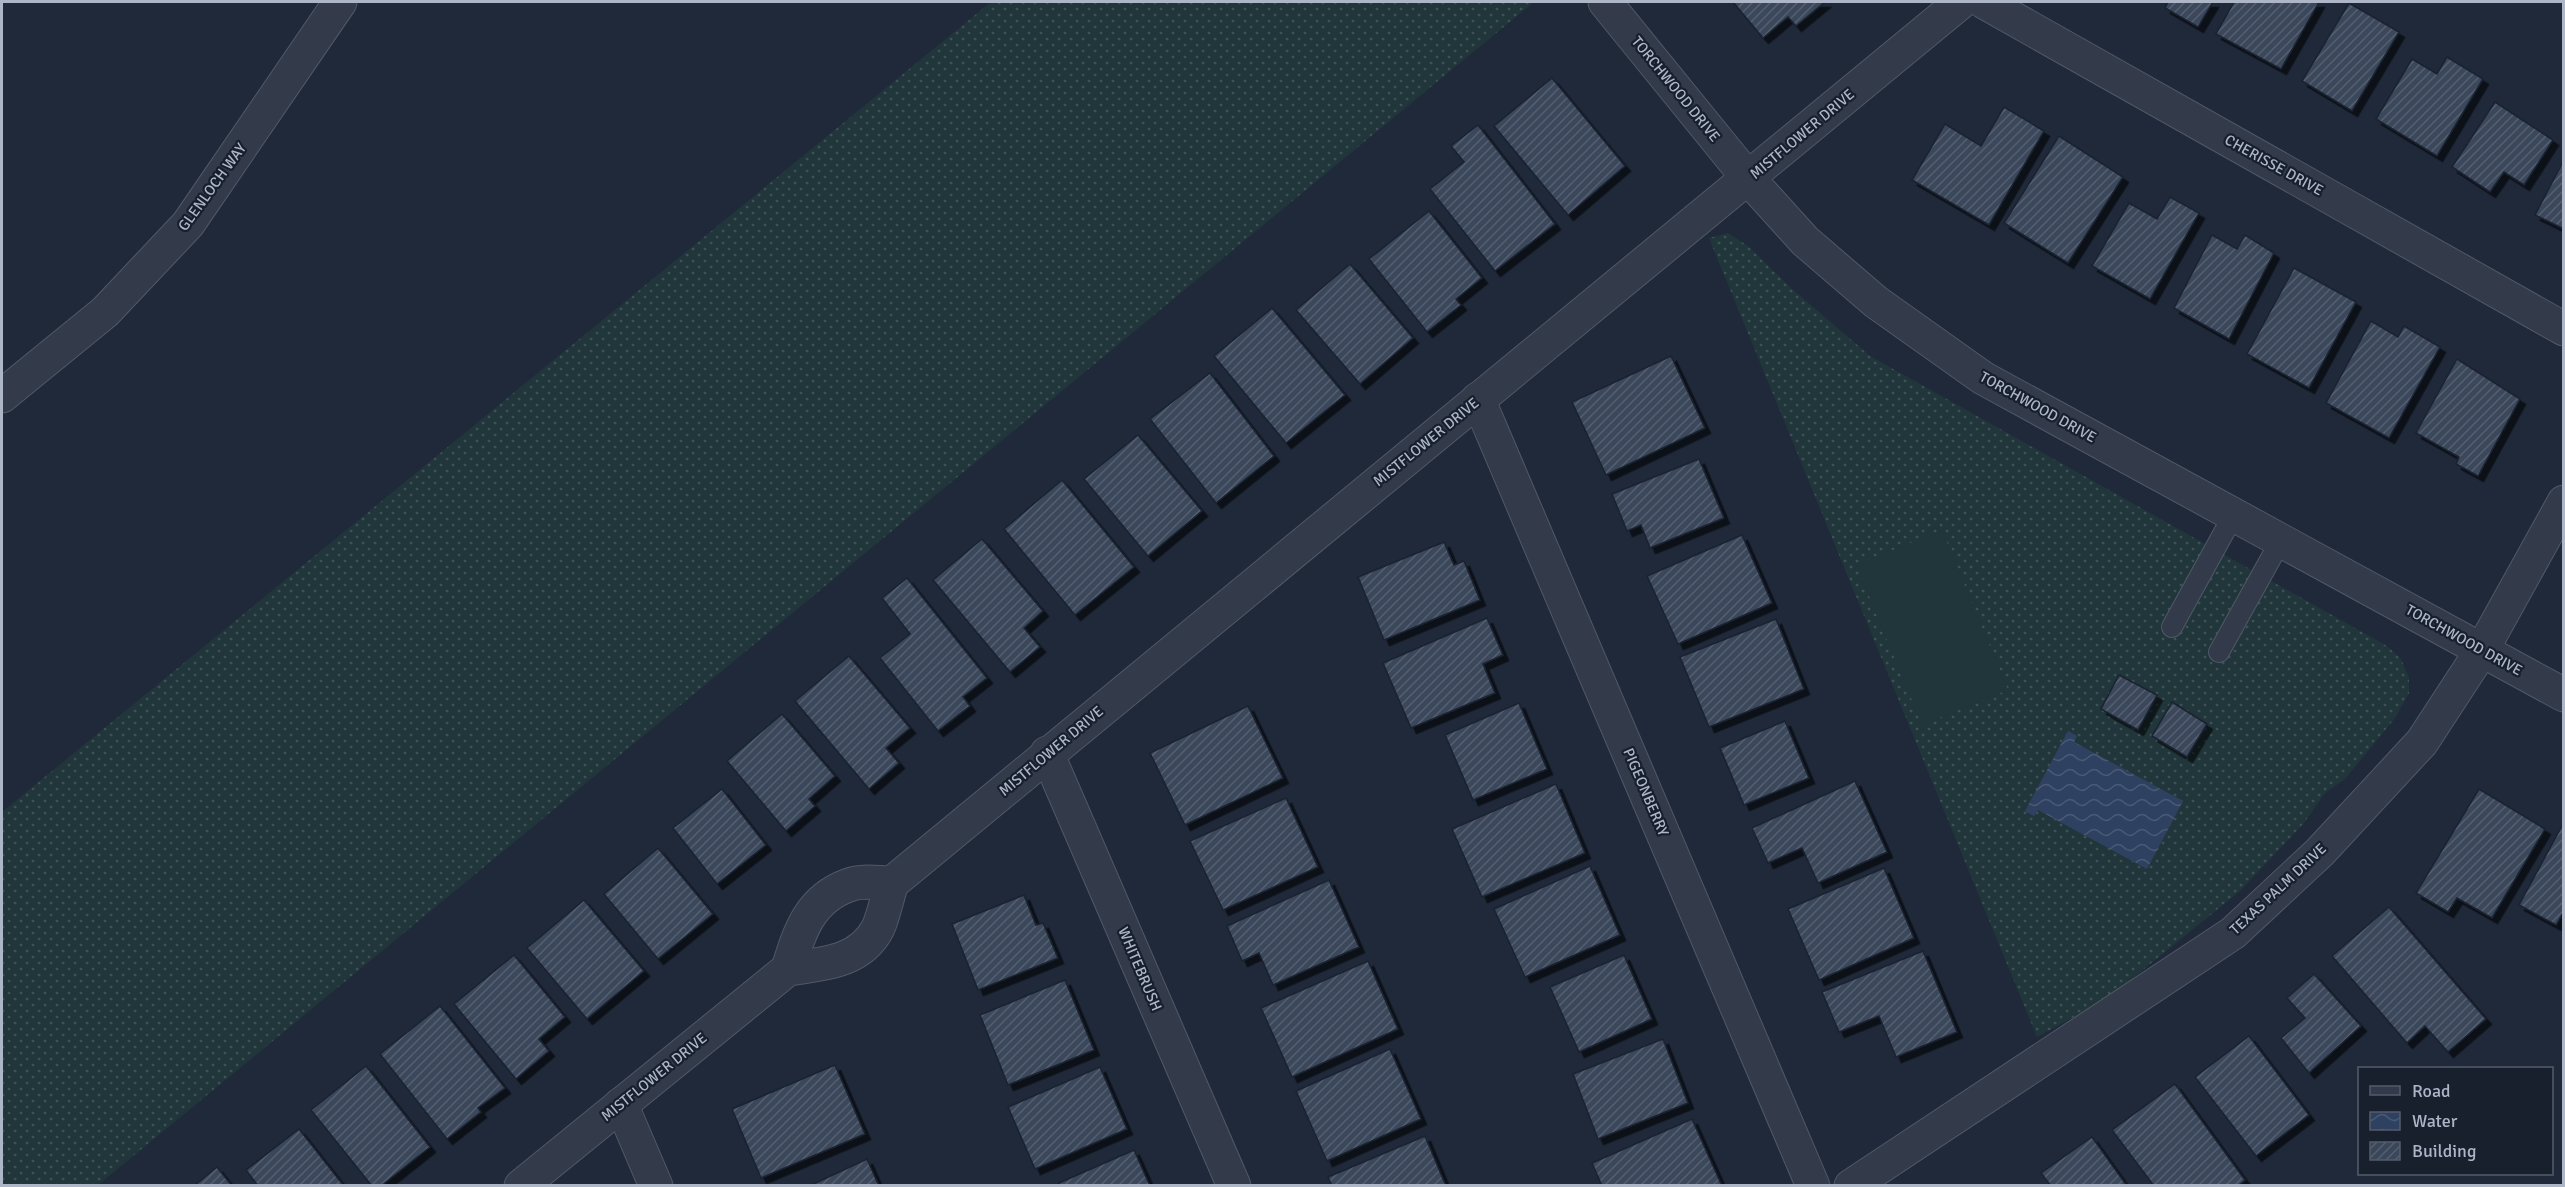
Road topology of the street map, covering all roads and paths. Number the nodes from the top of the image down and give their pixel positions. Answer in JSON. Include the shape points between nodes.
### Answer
{"nodes":[{"id":1,"x":340,"y":2,"type":"edge"},
{"id":2,"x":1605,"y":2,"type":"edge"},
{"id":3,"x":1961,"y":2,"type":"edge"},
{"id":4,"x":1984,"y":2,"type":"edge"},
{"id":5,"x":1748,"y":178,"type":"junction"},
{"id":6,"x":2564,"y":329,"type":"edge"},
{"id":7,"x":2,"y":396,"type":"edge"},
{"id":8,"x":1478,"y":399,"type":"junction"},
{"id":9,"x":2564,"y":502,"type":"edge"},
{"id":10,"x":2234,"y":514,"type":"junction"},
{"id":11,"x":2281,"y":540,"type":"junction"},
{"id":12,"x":2172,"y":627,"type":"dead end"},
{"id":13,"x":2482,"y":650,"type":"junction"},
{"id":14,"x":2218,"y":652,"type":"dead end"},
{"id":15,"x":2564,"y":695,"type":"edge"},
{"id":16,"x":1047,"y":753,"type":"junction"},
{"id":17,"x":892,"y":883,"type":"junction"},
{"id":18,"x":788,"y":969,"type":"junction"},
{"id":19,"x":621,"y":1104,"type":"junction"},
{"id":20,"x":521,"y":1185,"type":"edge"},
{"id":21,"x":656,"y":1185,"type":"edge"},
{"id":22,"x":1233,"y":1185,"type":"edge"},
{"id":23,"x":1813,"y":1185,"type":"edge"},
{"id":24,"x":1851,"y":1185,"type":"edge"}],
"edges":[{"from":1,"to":7,"type":"street","name":"GLENLOCH WAY","via":[[188,224],[105,312]]},
{"from":2,"to":5,"type":"street","name":"TORCHWOOD DRIVE"},
{"from":3,"to":5,"type":"street","name":"MISTFLOWER DRIVE"},
{"from":4,"to":6,"type":"street","name":"CHERISSE DRIVE"},
{"from":5,"to":8,"type":"street","name":"MISTFLOWER DRIVE"},
{"from":5,"to":10,"type":"street","name":"TORCHWOOD DRIVE","via":[[1805,241],[1876,302],[1983,378]]},
{"from":8,"to":16,"type":"street","name":"MISTFLOWER DRIVE"},
{"from":8,"to":23,"type":"street","name":"PIGEONBERRY"},
{"from":9,"to":13,"type":"street","name":"TEXAS PALM DRIVE"},
{"from":10,"to":11,"type":"street","name":"TORCHWOOD DRIVE"},
{"from":10,"to":12,"type":"lane"},
{"from":11,"to":13,"type":"street","name":"TORCHWOOD DRIVE"},
{"from":11,"to":14,"type":"lane"},
{"from":13,"to":15,"type":"street","name":"TORCHWOOD DRIVE"},
{"from":13,"to":24,"type":"street","name":"TEXAS PALM DRIVE","via":[[2422,742],[2320,852],[2233,933]]},
{"from":16,"to":17,"type":"street","name":"MISTFLOWER DRIVE"},
{"from":16,"to":22,"type":"street","name":"WHITEBRUSH"},
{"from":17,"to":18,"type":"street","via":[[878,928],[862,949],[838,962]]},
{"from":17,"to":18,"type":"street","via":[[850,884],[819,902],[802,925]]},
{"from":18,"to":19,"type":"street","name":"MISTFLOWER DRIVE"},
{"from":19,"to":20,"type":"street","name":"MISTFLOWER DRIVE"},
{"from":19,"to":21,"type":"street"}]}
